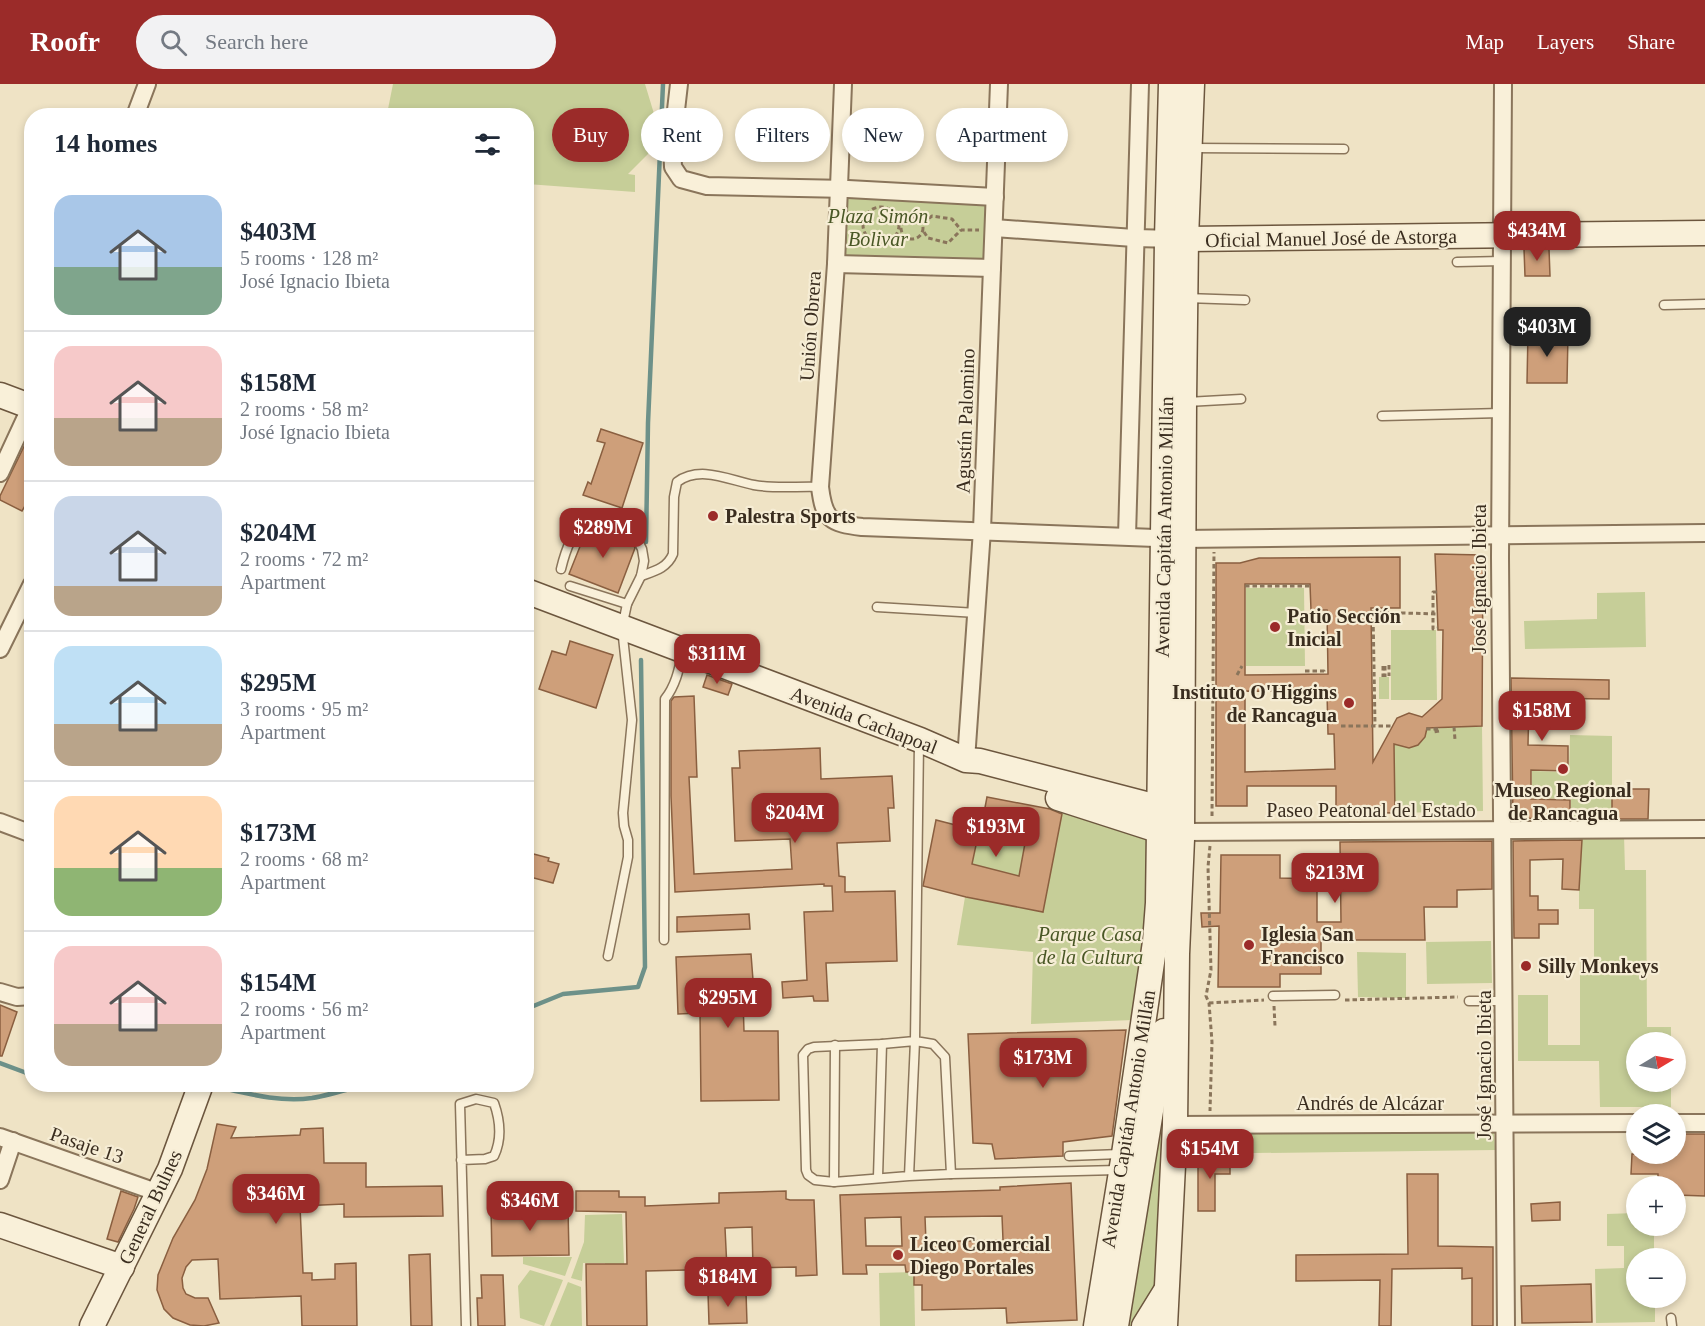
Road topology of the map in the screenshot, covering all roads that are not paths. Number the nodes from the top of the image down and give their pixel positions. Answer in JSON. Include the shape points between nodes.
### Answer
{"nodes":[{"id":1,"x":147,"y":84,"type":"edge"},
{"id":2,"x":679,"y":84,"type":"edge"},
{"id":3,"x":843,"y":84,"type":"edge"},
{"id":4,"x":999,"y":84,"type":"edge"},
{"id":5,"x":1140,"y":84,"type":"edge"},
{"id":6,"x":1171,"y":84,"type":"edge"},
{"id":7,"x":1192,"y":84,"type":"edge"},
{"id":8,"x":1503,"y":84,"type":"edge"},
{"id":9,"x":138,"y":108,"type":"edge"},
{"id":10,"x":1189,"y":148,"type":"junction"},
{"id":11,"x":1344,"y":149,"type":"dead end"},
{"id":12,"x":840,"y":189,"type":"junction"},
{"id":13,"x":995,"y":197,"type":"junction"},
{"id":14,"x":989,"y":229,"type":"junction"},
{"id":15,"x":1705,"y":233,"type":"edge"},
{"id":16,"x":1502,"y":236,"type":"junction"},
{"id":17,"x":1134,"y":238,"type":"junction"},
{"id":18,"x":1176,"y":239,"type":"junction"},
{"id":19,"x":1502,"y":261,"type":"junction"},
{"id":20,"x":1457,"y":262,"type":"dead end"},
{"id":21,"x":836,"y":264,"type":"junction"},
{"id":22,"x":992,"y":268,"type":"junction"},
{"id":23,"x":1186,"y":298,"type":"junction"},
{"id":24,"x":1245,"y":300,"type":"dead end"},
{"id":25,"x":1705,"y":304,"type":"edge"},
{"id":26,"x":1664,"y":305,"type":"dead end"},
{"id":27,"x":0,"y":395,"type":"edge"},
{"id":28,"x":1241,"y":399,"type":"dead end"},
{"id":29,"x":1184,"y":402,"type":"junction"},
{"id":30,"x":24,"y":404,"type":"edge"},
{"id":31,"x":1501,"y":413,"type":"junction"},
{"id":32,"x":1382,"y":416,"type":"dead end"},
{"id":33,"x":24,"y":421,"type":"edge"},
{"id":34,"x":0,"y":474,"type":"edge"},
{"id":35,"x":820,"y":487,"type":"junction"},
{"id":36,"x":982,"y":530,"type":"junction"},
{"id":37,"x":1705,"y":533,"type":"edge"},
{"id":38,"x":1500,"y":535,"type":"junction"},
{"id":39,"x":1127,"y":536,"type":"junction"},
{"id":40,"x":1173,"y":538,"type":"junction"},
{"id":41,"x":561,"y":569,"type":"dead end"},
{"id":42,"x":641,"y":576,"type":"junction"},
{"id":43,"x":570,"y":586,"type":"dead end"},
{"id":44,"x":534,"y":594,"type":"edge"},
{"id":45,"x":24,"y":600,"type":"edge"},
{"id":46,"x":627,"y":604,"type":"junction"},
{"id":47,"x":878,"y":607,"type":"dead end"},
{"id":48,"x":977,"y":613,"type":"junction"},
{"id":49,"x":622,"y":628,"type":"junction"},
{"id":50,"x":0,"y":649,"type":"edge"},
{"id":51,"x":683,"y":651,"type":"junction"},
{"id":52,"x":920,"y":740,"type":"junction"},
{"id":53,"x":966,"y":760,"type":"junction"},
{"id":54,"x":0,"y":822,"type":"edge"},
{"id":55,"x":1173,"y":825,"type":"junction"},
{"id":56,"x":1705,"y":829,"type":"edge"},
{"id":57,"x":24,"y":831,"type":"edge"},
{"id":58,"x":1501,"y":831,"type":"junction"},
{"id":59,"x":664,"y":940,"type":"dead end"},
{"id":60,"x":1177,"y":954,"type":"junction"},
{"id":61,"x":608,"y":956,"type":"dead end"},
{"id":62,"x":0,"y":992,"type":"edge"},
{"id":63,"x":1273,"y":996,"type":"dead end"},
{"id":64,"x":24,"y":997,"type":"edge"},
{"id":65,"x":1337,"y":998,"type":"road end"},
{"id":66,"x":1468,"y":999,"type":"road end"},
{"id":67,"x":1505,"y":1002,"type":"junction"},
{"id":68,"x":915,"y":1041,"type":"junction"},
{"id":69,"x":882,"y":1044,"type":"junction"},
{"id":70,"x":835,"y":1045,"type":"junction"},
{"id":71,"x":198,"y":1092,"type":"edge"},
{"id":72,"x":1505,"y":1123,"type":"junction"},
{"id":73,"x":1626,"y":1123,"type":"edge"},
{"id":74,"x":1686,"y":1123,"type":"edge"},
{"id":75,"x":1705,"y":1123,"type":"edge"},
{"id":76,"x":1175,"y":1125,"type":"junction"},
{"id":77,"x":7,"y":1139,"type":"edge"},
{"id":78,"x":1069,"y":1156,"type":"dead end"},
{"id":79,"x":461,"y":1160,"type":"junction"},
{"id":80,"x":1123,"y":1162,"type":"junction"},
{"id":81,"x":951,"y":1174,"type":"junction"},
{"id":82,"x":909,"y":1176,"type":"junction"},
{"id":83,"x":878,"y":1177,"type":"junction"},
{"id":84,"x":0,"y":1180,"type":"edge"},
{"id":85,"x":834,"y":1182,"type":"junction"},
{"id":86,"x":159,"y":1192,"type":"junction"},
{"id":87,"x":0,"y":1225,"type":"edge"},
{"id":88,"x":122,"y":1267,"type":"junction"},
{"id":89,"x":1165,"y":1292,"type":"junction"},
{"id":90,"x":92,"y":1326,"type":"edge"},
{"id":91,"x":466,"y":1326,"type":"edge"},
{"id":92,"x":1096,"y":1326,"type":"edge"},
{"id":93,"x":1116,"y":1326,"type":"edge"},
{"id":94,"x":1144,"y":1326,"type":"edge"},
{"id":95,"x":1165,"y":1326,"type":"edge"},
{"id":96,"x":1506,"y":1326,"type":"edge"}],
"edges":[{"from":1,"to":9,"type":"street"},
{"from":2,"to":12,"type":"street","via":[[672,145],[673,167],[681,179],[707,186]]},
{"from":3,"to":12,"type":"street","name":"Unión Obrera"},
{"from":4,"to":13,"type":"street","name":"Agustín Palomino"},
{"from":5,"to":17,"type":"street","name":"Avenida Capitán Antonio Millán"},
{"from":6,"to":18,"type":"main road","name":"Avenida Capitán Antonio Millán"},
{"from":7,"to":10,"type":"main road","name":"Avenida Capitán Antonio Millán"},
{"from":8,"to":16,"type":"street","name":"José Ignacio Ibieta"},
{"from":10,"to":11,"type":"lane"},
{"from":10,"to":18,"type":"main road","name":"Avenida Capitán Antonio Millán"},
{"from":12,"to":13,"type":"street"},
{"from":12,"to":21,"type":"street","name":"Unión Obrera"},
{"from":13,"to":14,"type":"street","name":"Agustín Palomino"},
{"from":14,"to":17,"type":"street","name":"Oficial Manuel José de Astorga"},
{"from":14,"to":22,"type":"street","name":"Agustín Palomino"},
{"from":15,"to":16,"type":"main road","name":"Oficial Manuel José de Astorga"},
{"from":16,"to":18,"type":"main road","name":"Oficial Manuel José de Astorga"},
{"from":16,"to":19,"type":"street","name":"José Ignacio Ibieta"},
{"from":17,"to":18,"type":"street","name":"Oficial Manuel José de Astorga"},
{"from":17,"to":39,"type":"street","name":"Avenida Capitán Antonio Millán"},
{"from":18,"to":23,"type":"main road","name":"Avenida Capitán Antonio Millán"},
{"from":18,"to":40,"type":"main road","name":"Avenida Capitán Antonio Millán"},
{"from":19,"to":20,"type":"lane"},
{"from":19,"to":31,"type":"street","name":"José Ignacio Ibieta"},
{"from":21,"to":22,"type":"street"},
{"from":21,"to":35,"type":"street","name":"Unión Obrera"},
{"from":22,"to":36,"type":"street","name":"Agustín Palomino"},
{"from":23,"to":24,"type":"lane"},
{"from":23,"to":29,"type":"main road","name":"Avenida Capitán Antonio Millán"},
{"from":25,"to":26,"type":"lane"},
{"from":27,"to":30,"type":"main road"},
{"from":28,"to":29,"type":"lane"},
{"from":29,"to":40,"type":"main road","name":"Avenida Capitán Antonio Millán"},
{"from":31,"to":32,"type":"lane"},
{"from":31,"to":38,"type":"street","name":"José Ignacio Ibieta"},
{"from":33,"to":34,"type":"street"},
{"from":35,"to":36,"type":"street","name":"Unión Obrera","via":[[824,512],[842,524]]},
{"from":35,"to":42,"type":"lane","via":[[754,485],[729,477],[686,475],[677,482],[674,497],[674,554],[661,569]]},
{"from":36,"to":39,"type":"street"},
{"from":36,"to":48,"type":"street","name":"Agustín Palomino"},
{"from":37,"to":38,"type":"street"},
{"from":38,"to":40,"type":"street"},
{"from":38,"to":58,"type":"street","name":"José Ignacio Ibieta"},
{"from":39,"to":40,"type":"street"},
{"from":40,"to":55,"type":"main road","name":"Avenida Capitán Antonio Millán"},
{"from":41,"to":42,"type":"lane","via":[[577,527],[588,516],[635,535],[644,561]]},
{"from":42,"to":46,"type":"lane"},
{"from":43,"to":46,"type":"lane"},
{"from":44,"to":49,"type":"main road","name":"Avenida Cachapoal"},
{"from":45,"to":50,"type":"street"},
{"from":46,"to":49,"type":"lane"},
{"from":47,"to":48,"type":"lane"},
{"from":48,"to":53,"type":"street","name":"Agustín Palomino"},
{"from":49,"to":51,"type":"main road","name":"Avenida Cachapoal"},
{"from":49,"to":61,"type":"lane","via":[[632,720],[623,813],[628,857]]},
{"from":51,"to":52,"type":"main road","name":"Avenida Cachapoal"},
{"from":51,"to":59,"type":"lane","via":[[677,676],[664,699]]},
{"from":52,"to":53,"type":"main road","name":"Avenida Cachapoal"},
{"from":52,"to":68,"type":"lane"},
{"from":53,"to":55,"type":"main road","name":"Avenida Cachapoal","via":[[975,771]]},
{"from":54,"to":57,"type":"street"},
{"from":55,"to":58,"type":"street","name":"Paseo Peatonal del Estado","via":[[1212,832]]},
{"from":55,"to":60,"type":"main road","name":"Avenida Capitán Antonio Millán"},
{"from":55,"to":80,"type":"main road","name":"Avenida Capitán Antonio Millán","via":[[1158,903]]},
{"from":56,"to":58,"type":"street","name":"Paseo Peatonal del Estado"},
{"from":58,"to":67,"type":"street","name":"José Ignacio Ibieta"},
{"from":60,"to":76,"type":"main road","name":"Avenida Capitán Antonio Millán"},
{"from":60,"to":93,"type":"main road","name":"Avenida Capitán Antonio Millán"},
{"from":62,"to":64,"type":"street"},
{"from":63,"to":65,"type":"lane"},
{"from":66,"to":67,"type":"lane"},
{"from":67,"to":72,"type":"street","name":"José Ignacio Ibieta"},
{"from":68,"to":69,"type":"lane"},
{"from":68,"to":81,"type":"lane","via":[[933,1044],[945,1057]]},
{"from":68,"to":82,"type":"lane"},
{"from":69,"to":70,"type":"lane"},
{"from":69,"to":83,"type":"lane"},
{"from":70,"to":85,"type":"lane"},
{"from":70,"to":85,"type":"lane","via":[[808,1049],[803,1056],[806,1170],[814,1180]]},
{"from":71,"to":86,"type":"main road","name":"General Bulnes"},
{"from":72,"to":73,"type":"street","name":"Andrés de Alcázar"},
{"from":72,"to":76,"type":"street","name":"Andrés de Alcázar"},
{"from":72,"to":96,"type":"street","name":"José Ignacio Ibieta"},
{"from":74,"to":75,"type":"street"},
{"from":76,"to":89,"type":"main road","name":"Avenida Capitán Antonio Millán"},
{"from":77,"to":84,"type":"street"},
{"from":77,"to":86,"type":"street","name":"Pasaje 13"},
{"from":78,"to":80,"type":"lane"},
{"from":79,"to":79,"type":"lane","via":[[494,1156],[499,1129],[494,1102],[476,1099],[460,1104]]},
{"from":79,"to":91,"type":"lane"},
{"from":80,"to":81,"type":"lane"},
{"from":80,"to":92,"type":"main road","name":"Avenida Capitán Antonio Millán"},
{"from":81,"to":82,"type":"lane"},
{"from":82,"to":83,"type":"lane"},
{"from":83,"to":85,"type":"lane"},
{"from":86,"to":88,"type":"main road","name":"General Bulnes"},
{"from":87,"to":88,"type":"main road"},
{"from":88,"to":90,"type":"main road","name":"General Bulnes"},
{"from":89,"to":94,"type":"main road"},
{"from":89,"to":95,"type":"main road","name":"Avenida Capitán Antonio Millán"}]}
